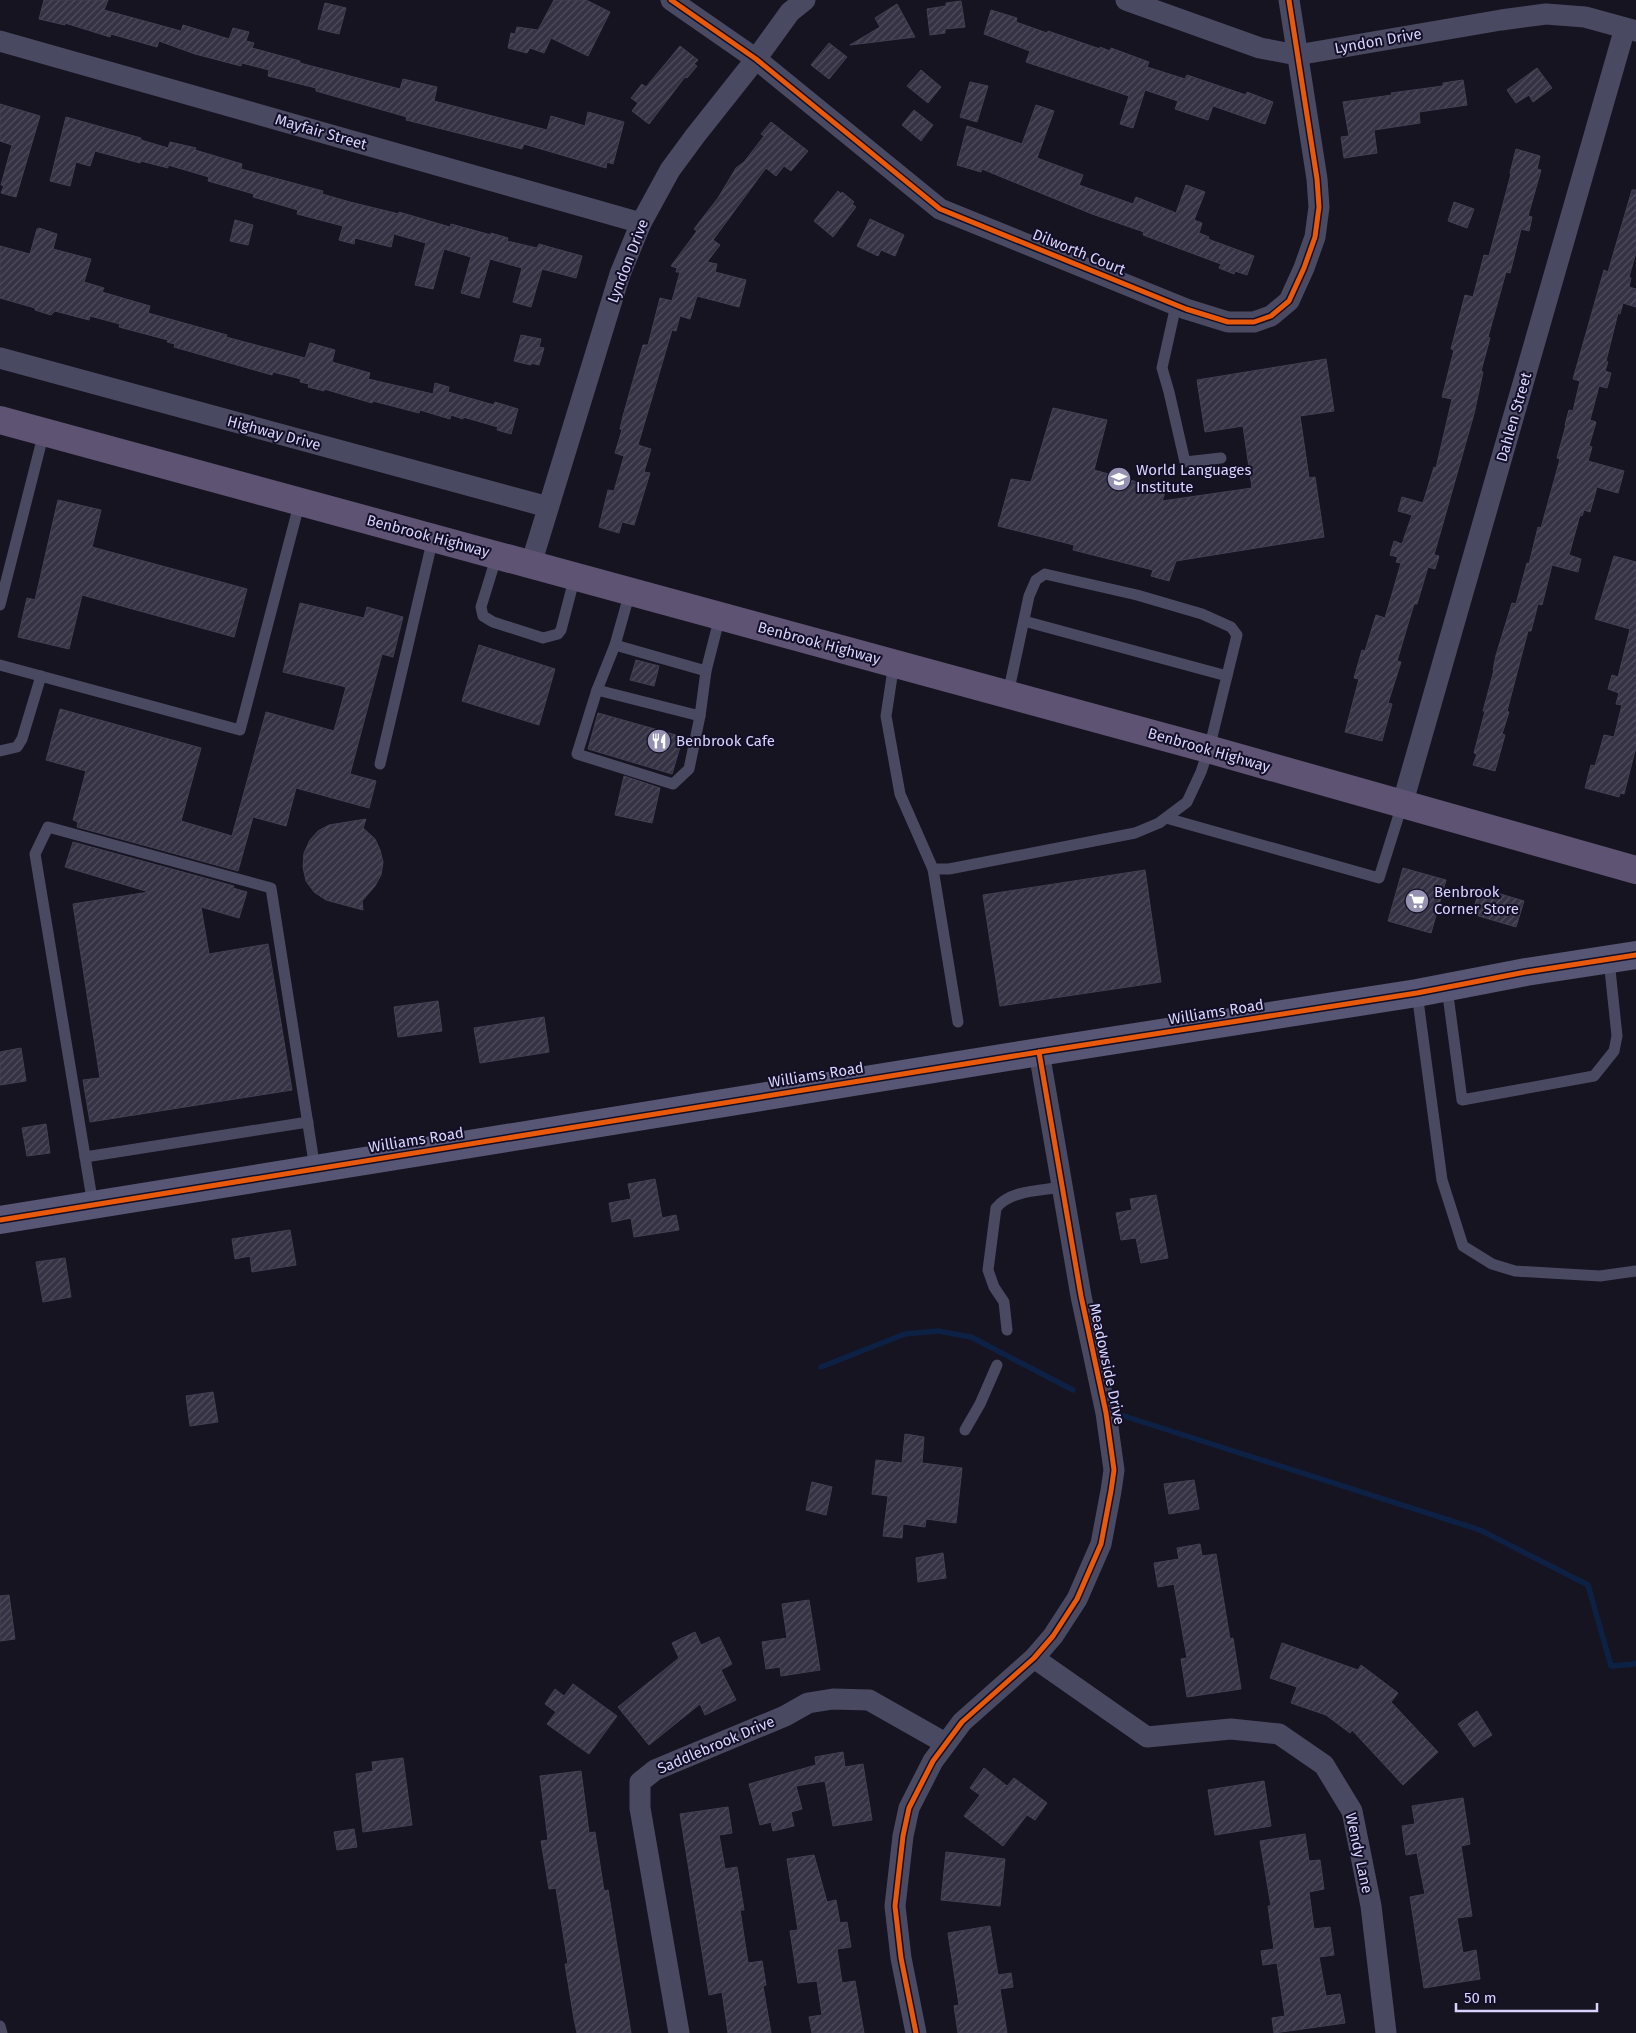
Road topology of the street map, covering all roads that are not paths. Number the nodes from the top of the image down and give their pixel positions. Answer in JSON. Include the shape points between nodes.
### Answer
{"nodes":[{"id":1,"x":672,"y":0,"type":"edge"},
{"id":2,"x":805,"y":0,"type":"edge"},
{"id":3,"x":1126,"y":0,"type":"edge"},
{"id":4,"x":1288,"y":0,"type":"edge"},
{"id":5,"x":1630,"y":30,"type":"edge"},
{"id":6,"x":0,"y":40,"type":"edge"},
{"id":7,"x":1297,"y":55,"type":"junction"},
{"id":8,"x":756,"y":59,"type":"junction"},
{"id":9,"x":642,"y":223,"type":"junction"},
{"id":10,"x":1176,"y":305,"type":"junction"},
{"id":11,"x":0,"y":358,"type":"edge"},
{"id":12,"x":0,"y":420,"type":"edge"},
{"id":13,"x":44,"y":432,"type":"junction"},
{"id":14,"x":1221,"y":458,"type":"dead end"},
{"id":15,"x":300,"y":501,"type":"junction"},
{"id":16,"x":548,"y":507,"type":"junction"},
{"id":17,"x":433,"y":538,"type":"junction"},
{"id":18,"x":497,"y":555,"type":"junction"},
{"id":19,"x":531,"y":564,"type":"junction"},
{"id":20,"x":575,"y":576,"type":"junction"},
{"id":21,"x":630,"y":592,"type":"junction"},
{"id":22,"x":0,"y":605,"type":"edge"},
{"id":23,"x":720,"y":616,"type":"junction"},
{"id":24,"x":1024,"y":621,"type":"junction"},
{"id":25,"x":615,"y":645,"type":"junction"},
{"id":26,"x":894,"y":663,"type":"junction"},
{"id":27,"x":0,"y":664,"type":"edge"},
{"id":28,"x":706,"y":671,"type":"junction"},
{"id":29,"x":41,"y":676,"type":"junction"},
{"id":30,"x":1227,"y":676,"type":"junction"},
{"id":31,"x":597,"y":690,"type":"junction"},
{"id":32,"x":1008,"y":694,"type":"junction"},
{"id":33,"x":700,"y":716,"type":"junction"},
{"id":34,"x":1209,"y":747,"type":"junction"},
{"id":35,"x":0,"y":751,"type":"edge"},
{"id":36,"x":380,"y":764,"type":"dead end"},
{"id":37,"x":1402,"y":805,"type":"junction"},
{"id":38,"x":1166,"y":818,"type":"junction"},
{"id":39,"x":932,"y":869,"type":"junction"},
{"id":40,"x":1636,"y":870,"type":"edge"},
{"id":41,"x":1636,"y":956,"type":"edge"},
{"id":42,"x":1609,"y":960,"type":"junction"},
{"id":43,"x":1447,"y":988,"type":"junction"},
{"id":44,"x":1417,"y":993,"type":"junction"},
{"id":45,"x":958,"y":1022,"type":"dead end"},
{"id":46,"x":1039,"y":1052,"type":"junction"},
{"id":47,"x":308,"y":1122,"type":"junction"},
{"id":48,"x":85,"y":1157,"type":"junction"},
{"id":49,"x":315,"y":1169,"type":"junction"},
{"id":50,"x":1062,"y":1187,"type":"junction"},
{"id":51,"x":93,"y":1205,"type":"junction"},
{"id":52,"x":0,"y":1220,"type":"edge"},
{"id":53,"x":1636,"y":1271,"type":"edge"},
{"id":54,"x":1007,"y":1330,"type":"dead end"},
{"id":55,"x":997,"y":1365,"type":"dead end"},
{"id":56,"x":965,"y":1430,"type":"dead end"},
{"id":57,"x":1034,"y":1658,"type":"junction"},
{"id":58,"x":945,"y":1743,"type":"junction"},
{"id":59,"x":0,"y":2026,"type":"edge"},
{"id":60,"x":2,"y":2033,"type":"edge"},
{"id":61,"x":679,"y":2033,"type":"edge"},
{"id":62,"x":916,"y":2033,"type":"edge"},
{"id":63,"x":1386,"y":2033,"type":"edge"}],
"edges":[{"from":1,"to":8,"type":"street","name":"Dilworth Court"},
{"from":2,"to":8,"type":"street","name":"Lyndon Drive","via":[[790,12]]},
{"from":3,"to":7,"type":"street","name":"Lyndon Drive","via":[[1260,48]]},
{"from":4,"to":7,"type":"street","name":"Dilworth Court"},
{"from":5,"to":7,"type":"street","name":"Lyndon Drive","via":[[1586,17],[1546,14]]},
{"from":5,"to":37,"type":"street","name":"Dahlen Street"},
{"from":6,"to":9,"type":"street","name":"Mayfair Street"},
{"from":7,"to":10,"type":"street","name":"Dilworth Court","via":[[1319,207],[1315,237],[1289,301],[1270,316],[1254,322],[1228,322]]},
{"from":8,"to":9,"type":"street","name":"Lyndon Drive","via":[[670,170]]},
{"from":8,"to":10,"type":"street","name":"Dilworth Court","via":[[940,209]]},
{"from":9,"to":16,"type":"street","name":"Lyndon Drive","via":[[620,274]]},
{"from":10,"to":14,"type":"lane","via":[[1162,368],[1185,462]]},
{"from":11,"to":16,"type":"street","name":"Highway Drive"},
{"from":12,"to":13,"type":"main road","name":"Benbrook Highway"},
{"from":13,"to":15,"type":"main road","name":"Benbrook Highway"},
{"from":13,"to":22,"type":"lane"},
{"from":15,"to":17,"type":"main road","name":"Benbrook Highway"},
{"from":15,"to":29,"type":"lane","via":[[240,730]]},
{"from":16,"to":19,"type":"street","name":"Lyndon Drive"},
{"from":17,"to":18,"type":"main road","name":"Benbrook Highway"},
{"from":17,"to":36,"type":"lane"},
{"from":18,"to":19,"type":"main road","name":"Benbrook Highway"},
{"from":18,"to":20,"type":"lane","via":[[481,607],[483,616],[543,638],[561,630]]},
{"from":19,"to":20,"type":"main road","name":"Benbrook Highway"},
{"from":20,"to":21,"type":"main road","name":"Benbrook Highway"},
{"from":21,"to":23,"type":"main road","name":"Benbrook Highway"},
{"from":21,"to":25,"type":"lane"},
{"from":23,"to":26,"type":"main road","name":"Benbrook Highway"},
{"from":23,"to":28,"type":"lane"},
{"from":24,"to":30,"type":"lane"},
{"from":24,"to":30,"type":"lane","via":[[1036,580],[1045,574],[1136,595],[1202,614],[1231,627],[1237,635]]},
{"from":24,"to":32,"type":"lane"},
{"from":25,"to":28,"type":"lane"},
{"from":25,"to":31,"type":"lane"},
{"from":26,"to":32,"type":"main road","name":"Benbrook Highway"},
{"from":26,"to":39,"type":"lane","via":[[886,716],[900,794]]},
{"from":27,"to":29,"type":"lane"},
{"from":28,"to":33,"type":"lane"},
{"from":29,"to":35,"type":"lane","via":[[20,744]]},
{"from":30,"to":34,"type":"lane"},
{"from":31,"to":33,"type":"lane"},
{"from":31,"to":33,"type":"lane","via":[[577,754],[673,784],[689,770]]},
{"from":32,"to":34,"type":"main road","name":"Benbrook Highway"},
{"from":34,"to":37,"type":"main road","name":"Benbrook Highway"},
{"from":34,"to":38,"type":"lane","via":[[1187,802]]},
{"from":37,"to":38,"type":"lane","via":[[1379,878]]},
{"from":37,"to":40,"type":"main road","name":"Benbrook Highway"},
{"from":38,"to":39,"type":"lane","via":[[1135,833],[949,869]]},
{"from":39,"to":45,"type":"lane"},
{"from":41,"to":42,"type":"street","name":"Williams Road"},
{"from":42,"to":43,"type":"street","name":"Williams Road"},
{"from":42,"to":43,"type":"lane","via":[[1617,1036],[1614,1051],[1594,1076],[1462,1100]]},
{"from":43,"to":44,"type":"street","name":"Williams Road"},
{"from":44,"to":46,"type":"street","name":"Williams Road"},
{"from":44,"to":53,"type":"lane","via":[[1442,1180],[1463,1246],[1492,1264],[1515,1271],[1600,1276]]},
{"from":46,"to":49,"type":"street","name":"Williams Road"},
{"from":46,"to":50,"type":"street","name":"Meadowside Drive"},
{"from":47,"to":48,"type":"lane"},
{"from":47,"to":48,"type":"lane","via":[[271,888],[48,827],[35,854]]},
{"from":47,"to":49,"type":"lane"},
{"from":48,"to":51,"type":"lane"},
{"from":49,"to":51,"type":"street","name":"Williams Road"},
{"from":50,"to":54,"type":"lane","via":[[1014,1195],[996,1208],[988,1270],[1004,1302]]},
{"from":50,"to":57,"type":"street","name":"Meadowside Drive","via":[[1114,1470],[1101,1544],[1077,1599]]},
{"from":51,"to":52,"type":"street","name":"Williams Road"},
{"from":55,"to":56,"type":"lane"},
{"from":57,"to":58,"type":"street","name":"Meadowside Drive","via":[[962,1722]]},
{"from":57,"to":63,"type":"street","name":"Wendy Lane","via":[[1147,1737],[1231,1729],[1279,1734],[1324,1764],[1352,1811],[1371,1906]]},
{"from":58,"to":61,"type":"street","name":"Saddlebrook Drive","via":[[869,1700],[834,1699],[808,1703],[785,1716],[655,1770],[640,1782],[640,1808]]},
{"from":58,"to":62,"type":"street","name":"Meadowside Drive","via":[[909,1808],[895,1906],[901,1958]]},
{"from":59,"to":60,"type":"lane"}]}
